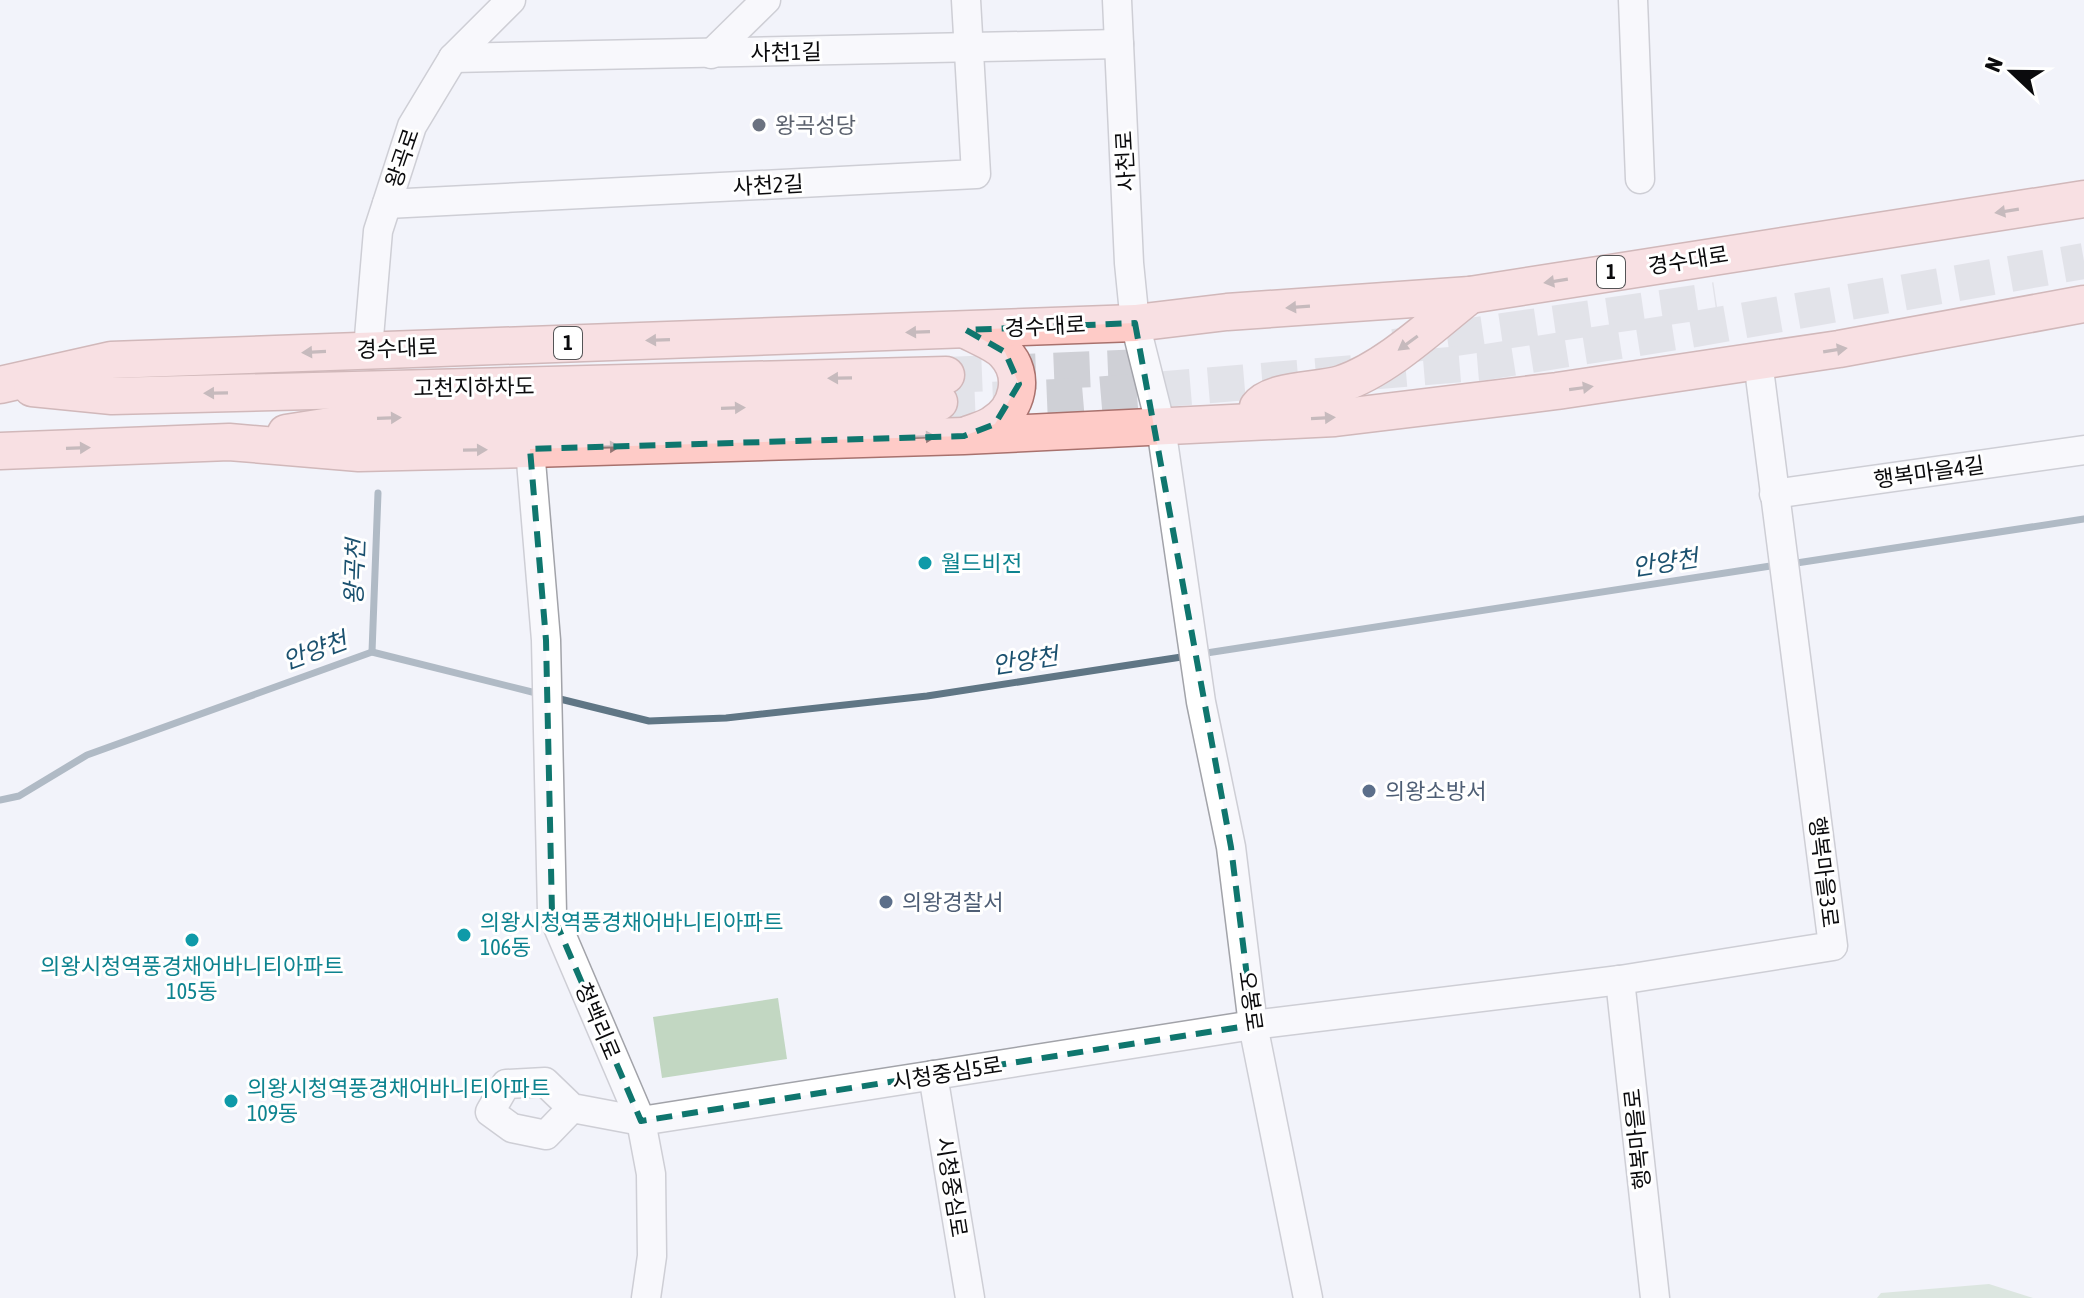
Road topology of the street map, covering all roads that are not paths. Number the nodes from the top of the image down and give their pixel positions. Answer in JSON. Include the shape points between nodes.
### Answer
{"nodes":[{"id":1,"x":511,"y":0,"type":"edge"},
{"id":2,"x":766,"y":0,"type":"edge"},
{"id":3,"x":966,"y":0,"type":"edge"},
{"id":4,"x":1117,"y":0,"type":"edge"},
{"id":5,"x":1633,"y":0,"type":"edge"},
{"id":6,"x":1119,"y":44,"type":"junction"},
{"id":7,"x":968,"y":48,"type":"junction"},
{"id":8,"x":711,"y":54,"type":"junction"},
{"id":9,"x":453,"y":58,"type":"junction"},
{"id":10,"x":1640,"y":179,"type":"dead end"},
{"id":11,"x":2084,"y":199,"type":"edge"},
{"id":12,"x":387,"y":204,"type":"junction"},
{"id":13,"x":1470,"y":295,"type":"junction"},
{"id":14,"x":2084,"y":304,"type":"edge"},
{"id":15,"x":1135,"y":323,"type":"junction"},
{"id":16,"x":966,"y":330,"type":"junction"},
{"id":17,"x":368,"y":349,"type":"junction"},
{"id":18,"x":1758,"y":361,"type":"junction"},
{"id":19,"x":1,"y":385,"type":"edge"},
{"id":20,"x":1282,"y":420,"type":"junction"},
{"id":21,"x":1161,"y":427,"type":"junction"},
{"id":22,"x":964,"y":436,"type":"junction"},
{"id":23,"x":229,"y":442,"type":"junction"},
{"id":24,"x":530,"y":449,"type":"junction"},
{"id":25,"x":2084,"y":450,"type":"edge"},
{"id":26,"x":0,"y":451,"type":"edge"},
{"id":27,"x":1774,"y":494,"type":"junction"},
{"id":28,"x":1620,"y":980,"type":"junction"},
{"id":29,"x":1253,"y":1025,"type":"junction"},
{"id":30,"x":933,"y":1075,"type":"junction"},
{"id":31,"x":572,"y":1108,"type":"dead end"},
{"id":32,"x":641,"y":1121,"type":"junction"},
{"id":33,"x":646,"y":1298,"type":"edge"},
{"id":34,"x":970,"y":1298,"type":"edge"},
{"id":35,"x":1308,"y":1298,"type":"edge"},
{"id":36,"x":1655,"y":1298,"type":"edge"}],
"edges":[{"from":1,"to":9,"type":"street","name":"왕곡로"},
{"from":2,"to":8,"type":"street"},
{"from":3,"to":7,"type":"street","name":"사천2길"},
{"from":4,"to":6,"type":"street","name":"사천로"},
{"from":5,"to":10,"type":"street"},
{"from":6,"to":7,"type":"street","name":"사천1길"},
{"from":6,"to":15,"type":"street","name":"사천로"},
{"from":7,"to":8,"type":"street","name":"사천1길"},
{"from":7,"to":12,"type":"street","name":"사천2길","via":[[976,174]]},
{"from":8,"to":9,"type":"street","name":"사천1길"},
{"from":9,"to":12,"type":"street","name":"왕곡로","via":[[412,126]]},
{"from":11,"to":13,"type":"main road","name":"경수대로","number":"1","one_way":true},
{"from":12,"to":17,"type":"street","name":"왕곡로","via":[[378,231]]},
{"from":13,"to":15,"type":"main road","name":"경수대로","number":"1","one_way":true},
{"from":13,"to":20,"type":"main road","one_way":true,"via":[[1351,381],[1271,397],[1258,407],[1265,419]]},
{"from":18,"to":14,"type":"main road","number":"1","one_way":true},
{"from":15,"to":16,"type":"main road","name":"경수대로","number":"1"},
{"from":15,"to":21,"type":"street"},
{"from":16,"to":17,"type":"main road","name":"경수대로","number":"1","one_way":true},
{"from":16,"to":22,"type":"main road","via":[[1005,352],[1019,384],[1013,403],[995,424]]},
{"from":17,"to":19,"type":"main road","name":"경수대로","number":"1","one_way":true,"via":[[111,360]]},
{"from":20,"to":18,"type":"main road","number":"1","one_way":true,"via":[[1541,393]]},
{"from":18,"to":27,"type":"street","name":"행복마을3로"},
{"from":23,"to":19,"type":"main road","name":"고천지하차도","number":"1","one_way":true,"via":[[375,419],[942,388],[112,396]]},
{"from":20,"to":21,"type":"main road","number":"1"},
{"from":21,"to":22,"type":"main road","number":"1"},
{"from":21,"to":29,"type":"street","name":"오봉로","via":[[1201,702],[1231,847]]},
{"from":24,"to":22,"type":"main road","number":"1","one_way":true},
{"from":23,"to":24,"type":"main road","number":"1","one_way":true,"via":[[359,453]]},
{"from":26,"to":23,"type":"main road","number":"1","one_way":true},
{"from":24,"to":32,"type":"street","name":"청백리로","via":[[546,640],[552,913]]},
{"from":25,"to":27,"type":"street","name":"행복마을4길"},
{"from":27,"to":28,"type":"street","name":"행복마을3로","via":[[1833,946]]},
{"from":28,"to":29,"type":"street","name":"행복마을3로"},
{"from":28,"to":36,"type":"street","name":"행복마을로"},
{"from":29,"to":30,"type":"street","name":"시청중심5로"},
{"from":29,"to":35,"type":"street","name":"오봉로"},
{"from":30,"to":32,"type":"street","name":"시청중심5로"},
{"from":30,"to":34,"type":"street","name":"시청중심로"},
{"from":31,"to":32,"type":"street","name":"시청중심5로"},
{"from":32,"to":33,"type":"street","name":"청백리로","via":[[651,1174],[652,1256]]}]}
